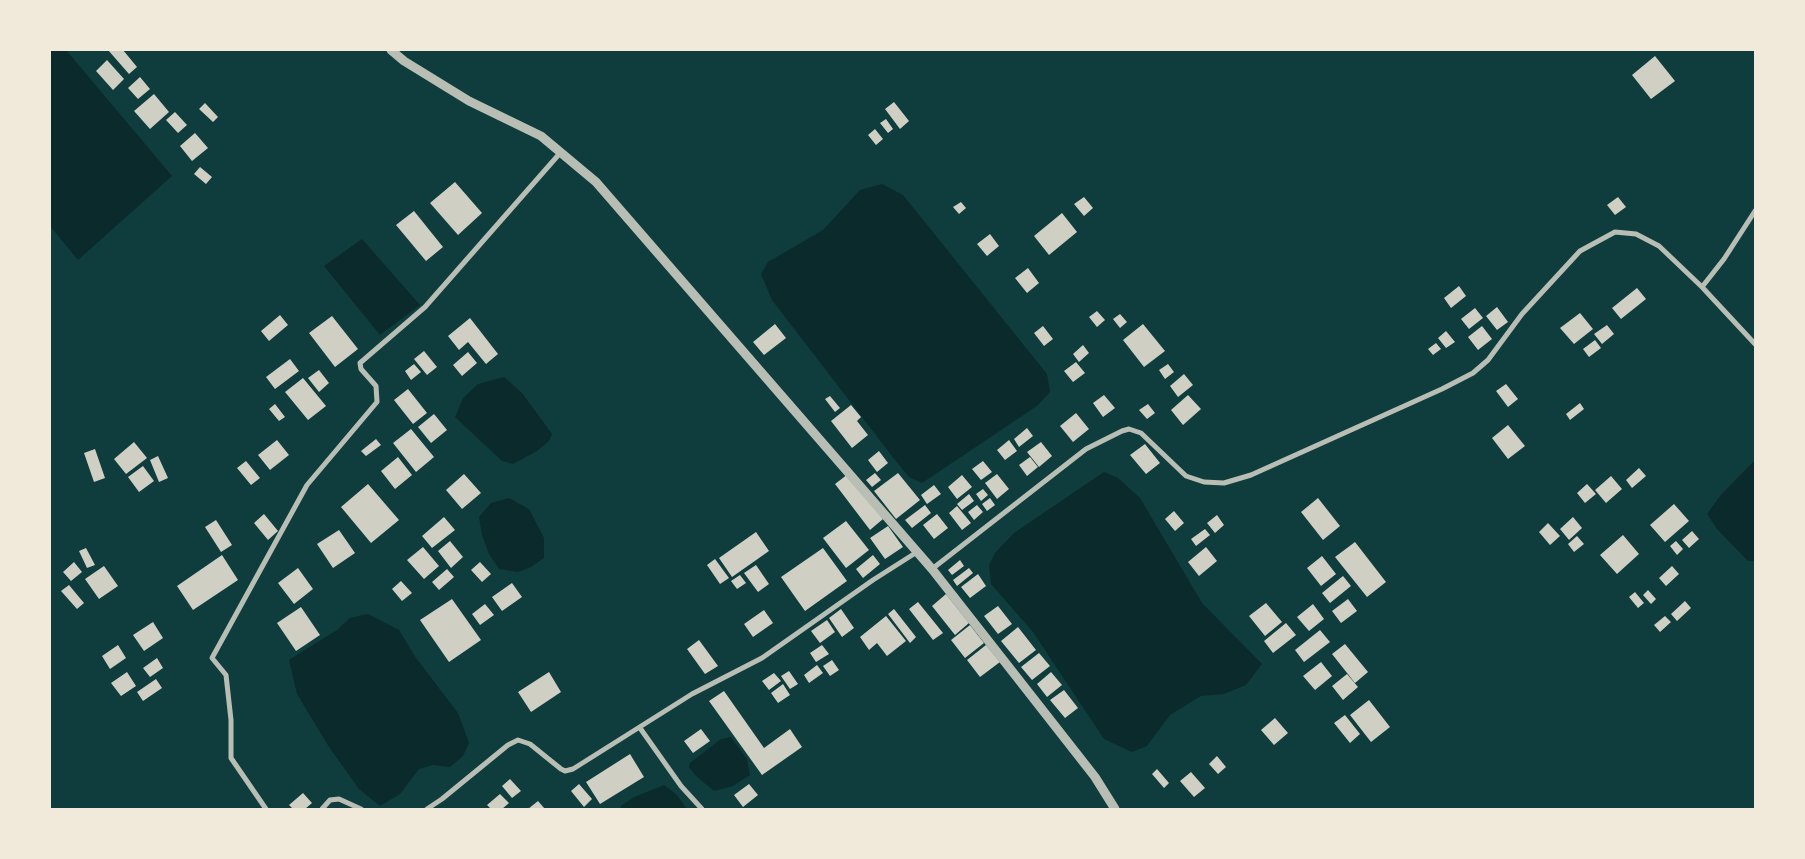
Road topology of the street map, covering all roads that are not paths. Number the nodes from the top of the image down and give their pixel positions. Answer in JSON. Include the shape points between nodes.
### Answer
{"nodes":[{"id":1,"x":391,"y":50,"type":"edge"},
{"id":2,"x":561,"y":152,"type":"junction"},
{"id":3,"x":1755,"y":210,"type":"edge"},
{"id":4,"x":1702,"y":287,"type":"junction"},
{"id":5,"x":1755,"y":344,"type":"edge"},
{"id":6,"x":918,"y":552,"type":"junction"},
{"id":7,"x":932,"y":569,"type":"junction"},
{"id":8,"x":640,"y":728,"type":"junction"},
{"id":9,"x":266,"y":809,"type":"edge"},
{"id":10,"x":322,"y":809,"type":"edge"},
{"id":11,"x":360,"y":809,"type":"edge"},
{"id":12,"x":427,"y":809,"type":"edge"},
{"id":13,"x":702,"y":809,"type":"edge"},
{"id":14,"x":1115,"y":809,"type":"edge"}],
"edges":[{"from":1,"to":2,"type":"street","via":[[468,101],[541,136]]},
{"from":2,"to":6,"type":"street","via":[[596,182]]},
{"from":2,"to":9,"type":"street","via":[[425,307],[360,363],[361,369],[376,386],[377,402],[307,485],[212,658],[226,675],[231,758]]},
{"from":3,"to":4,"type":"street"},
{"from":4,"to":5,"type":"street"},
{"from":4,"to":7,"type":"street","via":[[1649,240],[1636,234],[1615,232],[1580,251],[1522,314],[1488,360],[1442,389],[1251,475],[1224,483],[1204,482],[1186,476],[1142,433],[1129,429],[1122,431],[1086,449]]},
{"from":6,"to":7,"type":"street"},
{"from":6,"to":8,"type":"street","via":[[762,658],[692,694]]},
{"from":7,"to":14,"type":"street","via":[[1089,769]]},
{"from":8,"to":12,"type":"street","via":[[565,771],[530,744],[518,740]]},
{"from":8,"to":13,"type":"street","via":[[681,786]]},
{"from":10,"to":11,"type":"street","via":[[330,800],[339,798]]}]}
